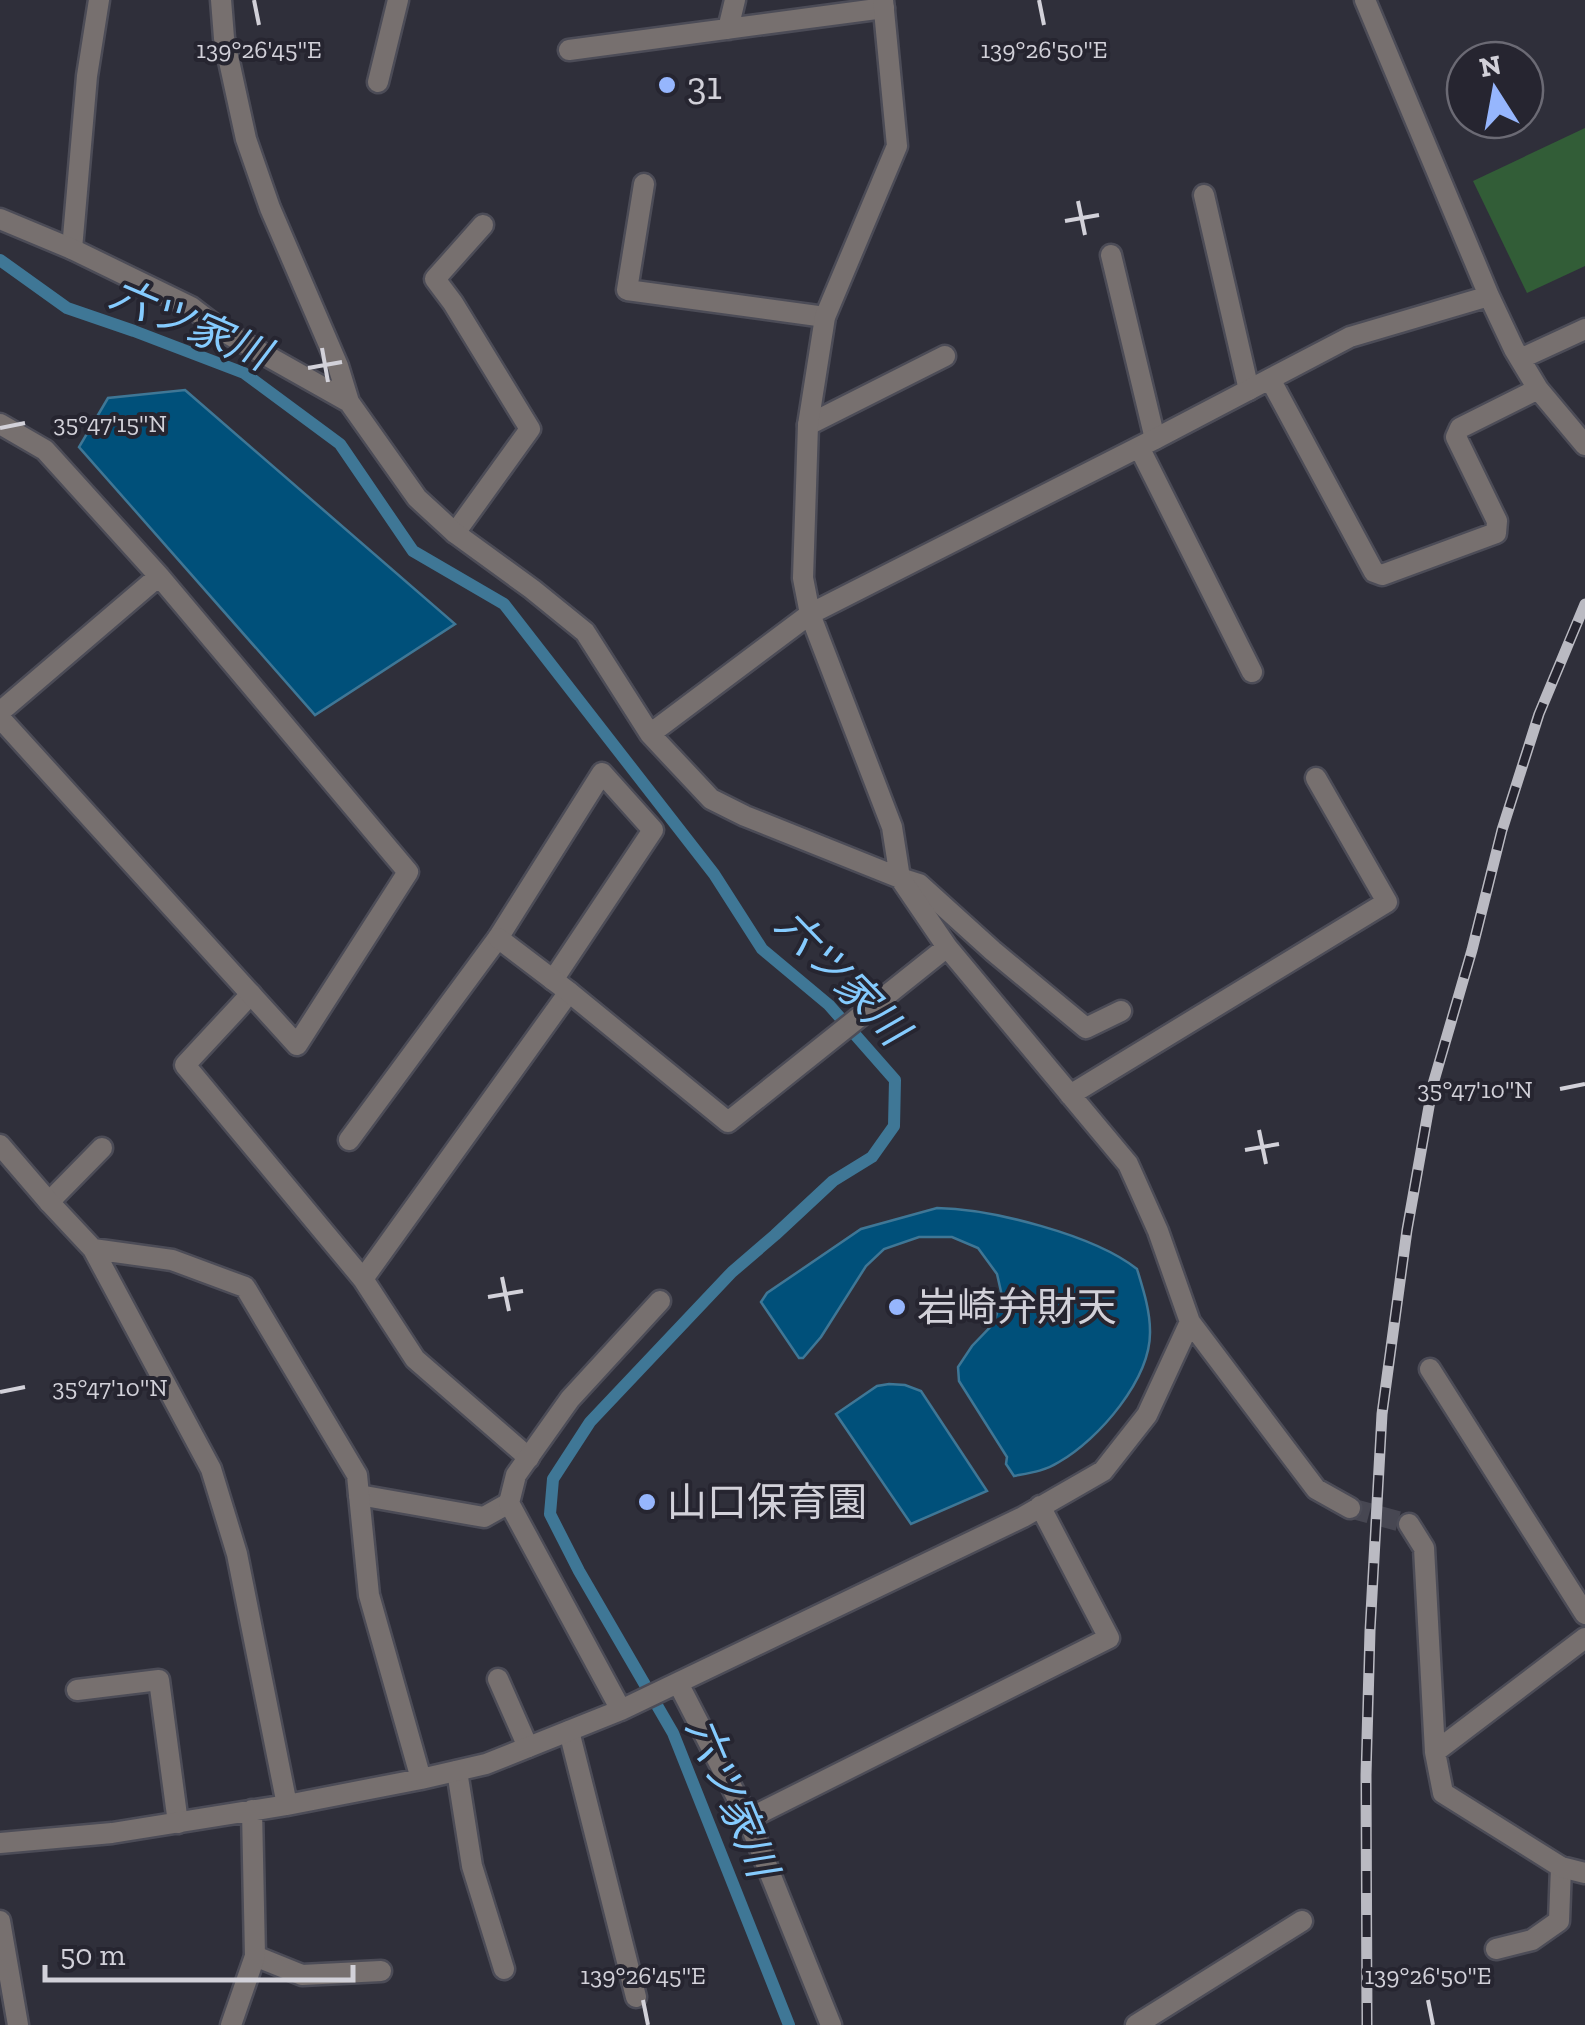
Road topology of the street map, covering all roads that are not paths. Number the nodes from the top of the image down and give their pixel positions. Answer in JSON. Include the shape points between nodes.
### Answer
{"nodes":[{"id":1,"x":99,"y":0,"type":"edge"},
{"id":2,"x":220,"y":0,"type":"edge"},
{"id":3,"x":398,"y":0,"type":"edge"},
{"id":4,"x":735,"y":0,"type":"edge"},
{"id":5,"x":1365,"y":0,"type":"edge"},
{"id":6,"x":884,"y":4,"type":"edge"},
{"id":7,"x":728,"y":28,"type":"junction"},
{"id":8,"x":569,"y":50,"type":"dead end"},
{"id":9,"x":378,"y":82,"type":"dead end"},
{"id":10,"x":644,"y":184,"type":"dead end"},
{"id":11,"x":1204,"y":195,"type":"dead end"},
{"id":12,"x":0,"y":220,"type":"edge"},
{"id":13,"x":483,"y":225,"type":"dead end"},
{"id":14,"x":72,"y":249,"type":"junction"},
{"id":15,"x":1112,"y":255,"type":"dead end"},
{"id":16,"x":1489,"y":296,"type":"junction"},
{"id":17,"x":826,"y":317,"type":"junction"},
{"id":18,"x":1585,"y":328,"type":"edge"},
{"id":19,"x":945,"y":356,"type":"dead end"},
{"id":20,"x":1520,"y":359,"type":"junction"},
{"id":21,"x":1270,"y":379,"type":"junction"},
{"id":22,"x":1538,"y":389,"type":"junction"},
{"id":23,"x":1249,"y":390,"type":"junction"},
{"id":24,"x":349,"y":402,"type":"junction"},
{"id":25,"x":0,"y":424,"type":"edge"},
{"id":26,"x":808,"y":424,"type":"junction"},
{"id":27,"x":1147,"y":443,"type":"junction"},
{"id":28,"x":1585,"y":445,"type":"edge"},
{"id":29,"x":454,"y":533,"type":"junction"},
{"id":30,"x":159,"y":576,"type":"junction"},
{"id":31,"x":810,"y":614,"type":"junction"},
{"id":32,"x":1252,"y":672,"type":"dead end"},
{"id":33,"x":0,"y":715,"type":"edge"},
{"id":34,"x":650,"y":734,"type":"junction"},
{"id":35,"x":1316,"y":778,"type":"dead end"},
{"id":36,"x":900,"y":878,"type":"junction"},
{"id":37,"x":498,"y":938,"type":"junction"},
{"id":38,"x":948,"y":947,"type":"junction"},
{"id":39,"x":561,"y":986,"type":"junction"},
{"id":40,"x":251,"y":994,"type":"junction"},
{"id":41,"x":1121,"y":1011,"type":"dead end"},
{"id":42,"x":1070,"y":1095,"type":"junction"},
{"id":43,"x":348,"y":1140,"type":"dead end"},
{"id":44,"x":0,"y":1145,"type":"edge"},
{"id":45,"x":102,"y":1148,"type":"dead end"},
{"id":46,"x":48,"y":1202,"type":"junction"},
{"id":47,"x":93,"y":1249,"type":"junction"},
{"id":48,"x":363,"y":1280,"type":"junction"},
{"id":49,"x":660,"y":1301,"type":"dead end"},
{"id":50,"x":1190,"y":1322,"type":"junction"},
{"id":51,"x":1430,"y":1369,"type":"dead end"},
{"id":52,"x":528,"y":1458,"type":"junction"},
{"id":53,"x":360,"y":1495,"type":"junction"},
{"id":54,"x":508,"y":1503,"type":"junction"},
{"id":55,"x":1040,"y":1506,"type":"junction"},
{"id":56,"x":1350,"y":1508,"type":"tunnel mouth"},
{"id":57,"x":1409,"y":1524,"type":"dead end"},
{"id":58,"x":1585,"y":1614,"type":"edge"},
{"id":59,"x":1585,"y":1638,"type":"edge"},
{"id":60,"x":498,"y":1679,"type":"dead end"},
{"id":61,"x":677,"y":1684,"type":"junction"},
{"id":62,"x":76,"y":1690,"type":"dead end"},
{"id":63,"x":623,"y":1708,"type":"junction"},
{"id":64,"x":569,"y":1731,"type":"junction"},
{"id":65,"x":528,"y":1747,"type":"junction"},
{"id":66,"x":1435,"y":1752,"type":"junction"},
{"id":67,"x":456,"y":1771,"type":"junction"},
{"id":68,"x":421,"y":1779,"type":"junction"},
{"id":69,"x":287,"y":1805,"type":"junction"},
{"id":70,"x":252,"y":1810,"type":"junction"},
{"id":71,"x":748,"y":1819,"type":"junction"},
{"id":72,"x":178,"y":1823,"type":"junction"},
{"id":73,"x":0,"y":1843,"type":"edge"},
{"id":74,"x":1560,"y":1867,"type":"junction"},
{"id":75,"x":1585,"y":1873,"type":"edge"},
{"id":76,"x":0,"y":1921,"type":"edge"},
{"id":77,"x":1302,"y":1921,"type":"dead end"},
{"id":78,"x":1496,"y":1949,"type":"dead end"},
{"id":79,"x":256,"y":1956,"type":"junction"},
{"id":80,"x":504,"y":1969,"type":"dead end"},
{"id":81,"x":381,"y":1971,"type":"dead end"},
{"id":82,"x":636,"y":1998,"type":"dead end"},
{"id":83,"x":18,"y":2025,"type":"edge"},
{"id":84,"x":231,"y":2025,"type":"edge"},
{"id":85,"x":830,"y":2025,"type":"edge"},
{"id":86,"x":1136,"y":2025,"type":"edge"}],
"edges":[{"from":1,"to":14,"type":"street"},
{"from":2,"to":24,"type":"street","via":[[246,139]]},
{"from":3,"to":9,"type":"street"},
{"from":4,"to":7,"type":"street"},
{"from":5,"to":16,"type":"street"},
{"from":6,"to":7,"type":"street"},
{"from":6,"to":17,"type":"street","via":[[897,146]]},
{"from":7,"to":8,"type":"street"},
{"from":10,"to":17,"type":"street","via":[[627,290]]},
{"from":11,"to":23,"type":"street"},
{"from":12,"to":14,"type":"street"},
{"from":13,"to":29,"type":"street","via":[[435,279],[530,428]]},
{"from":14,"to":24,"type":"street","via":[[191,307]]},
{"from":15,"to":27,"type":"street"},
{"from":16,"to":20,"type":"street"},
{"from":16,"to":21,"type":"street","via":[[1350,336]]},
{"from":17,"to":26,"type":"street"},
{"from":18,"to":20,"type":"street"},
{"from":19,"to":26,"type":"street"},
{"from":20,"to":22,"type":"street"},
{"from":21,"to":22,"type":"street","via":[[1374,572],[1382,575],[1496,533],[1498,521],[1456,438],[1460,428]]},
{"from":21,"to":23,"type":"street"},
{"from":22,"to":28,"type":"street"},
{"from":23,"to":27,"type":"street"},
{"from":24,"to":29,"type":"street","via":[[417,498]]},
{"from":25,"to":30,"type":"street","via":[[46,450]]},
{"from":26,"to":31,"type":"street","via":[[803,578]]},
{"from":27,"to":31,"type":"street"},
{"from":27,"to":32,"type":"street"},
{"from":29,"to":34,"type":"street","via":[[585,632]]},
{"from":30,"to":33,"type":"street"},
{"from":30,"to":40,"type":"street","via":[[408,872],[297,1045]]},
{"from":31,"to":34,"type":"street"},
{"from":31,"to":36,"type":"street","via":[[892,828]]},
{"from":33,"to":40,"type":"street"},
{"from":34,"to":36,"type":"street","via":[[711,800]]},
{"from":35,"to":42,"type":"street","via":[[1386,902]]},
{"from":36,"to":38,"type":"street"},
{"from":36,"to":41,"type":"street","via":[[919,884],[1086,1028]]},
{"from":37,"to":39,"type":"street"},
{"from":37,"to":39,"type":"street","via":[[602,774],[653,830]]},
{"from":37,"to":43,"type":"street"},
{"from":38,"to":39,"type":"street","via":[[728,1122]]},
{"from":38,"to":42,"type":"street"},
{"from":39,"to":48,"type":"street"},
{"from":40,"to":48,"type":"street","via":[[185,1065]]},
{"from":42,"to":50,"type":"street","via":[[1128,1164]]},
{"from":44,"to":46,"type":"street"},
{"from":45,"to":46,"type":"street"},
{"from":46,"to":47,"type":"street"},
{"from":47,"to":53,"type":"street","via":[[172,1260],[246,1287],[357,1475]]},
{"from":47,"to":69,"type":"street","via":[[211,1469],[237,1554]]},
{"from":48,"to":52,"type":"street","via":[[415,1359]]},
{"from":49,"to":52,"type":"street","via":[[570,1399]]},
{"from":50,"to":55,"type":"street","via":[[1148,1415],[1103,1471]]},
{"from":50,"to":56,"type":"street","via":[[1316,1489]]},
{"from":51,"to":58,"type":"street"},
{"from":52,"to":54,"type":"street"},
{"from":53,"to":54,"type":"street","via":[[484,1517]]},
{"from":53,"to":68,"type":"street","via":[[369,1595]]},
{"from":54,"to":63,"type":"street"},
{"from":55,"to":61,"type":"street"},
{"from":55,"to":71,"type":"street","via":[[1109,1638]]},
{"from":57,"to":66,"type":"street","via":[[1424,1548]]},
{"from":59,"to":66,"type":"street"},
{"from":60,"to":65,"type":"street"},
{"from":61,"to":63,"type":"street"},
{"from":61,"to":71,"type":"street"},
{"from":62,"to":72,"type":"street","via":[[159,1680]]},
{"from":63,"to":64,"type":"street"},
{"from":64,"to":65,"type":"street"},
{"from":64,"to":82,"type":"street"},
{"from":65,"to":67,"type":"street"},
{"from":66,"to":74,"type":"street","via":[[1442,1793]]},
{"from":67,"to":68,"type":"street"},
{"from":67,"to":80,"type":"street","via":[[472,1866]]},
{"from":68,"to":69,"type":"street"},
{"from":69,"to":70,"type":"street"},
{"from":70,"to":72,"type":"street"},
{"from":70,"to":79,"type":"street"},
{"from":71,"to":85,"type":"street"},
{"from":72,"to":73,"type":"street"},
{"from":74,"to":75,"type":"street"},
{"from":74,"to":78,"type":"street","via":[[1559,1922],[1532,1940]]},
{"from":76,"to":83,"type":"street"},
{"from":77,"to":86,"type":"street"},
{"from":79,"to":81,"type":"street","via":[[302,1975]]},
{"from":79,"to":84,"type":"street"}]}
